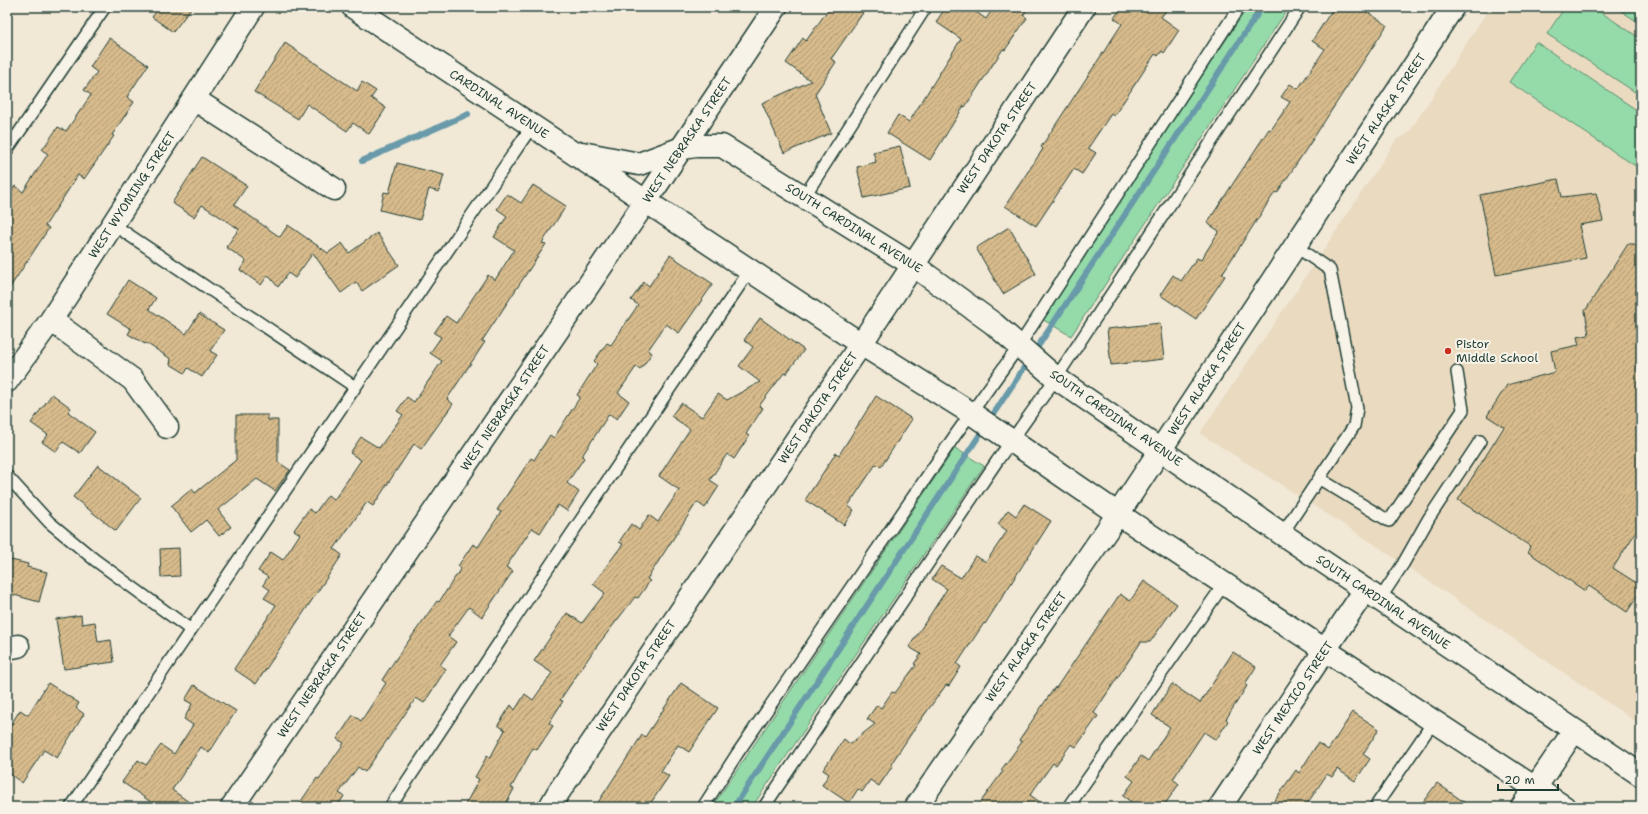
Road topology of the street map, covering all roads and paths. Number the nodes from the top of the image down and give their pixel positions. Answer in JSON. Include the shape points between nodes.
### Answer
{"nodes":[{"id":1,"x":105,"y":7,"type":"edge"},
{"id":2,"x":253,"y":7,"type":"edge"},
{"id":3,"x":352,"y":7,"type":"edge"},
{"id":4,"x":776,"y":7,"type":"edge"},
{"id":5,"x":926,"y":7,"type":"edge"},
{"id":6,"x":1084,"y":7,"type":"edge"},
{"id":7,"x":1239,"y":7,"type":"edge"},
{"id":8,"x":1300,"y":7,"type":"edge"},
{"id":9,"x":1453,"y":7,"type":"edge"},
{"id":10,"x":194,"y":98,"type":"junction"},
{"id":11,"x":532,"y":126,"type":"junction"},
{"id":12,"x":682,"y":148,"type":"junction"},
{"id":13,"x":7,"y":150,"type":"edge"},
{"id":14,"x":570,"y":151,"type":"junction"},
{"id":15,"x":334,"y":189,"type":"dead end"},
{"id":16,"x":804,"y":197,"type":"junction"},
{"id":17,"x":646,"y":201,"type":"junction"},
{"id":18,"x":114,"y":225,"type":"junction"},
{"id":19,"x":1295,"y":246,"type":"junction"},
{"id":20,"x":913,"y":265,"type":"junction"},
{"id":21,"x":750,"y":270,"type":"junction"},
{"id":22,"x":51,"y":320,"type":"junction"},
{"id":23,"x":861,"y":344,"type":"junction"},
{"id":24,"x":1019,"y":346,"type":"junction"},
{"id":25,"x":1457,"y":372,"type":"dead end"},
{"id":26,"x":1056,"y":378,"type":"junction"},
{"id":27,"x":7,"y":381,"type":"edge"},
{"id":28,"x":355,"y":387,"type":"junction"},
{"id":29,"x":971,"y":414,"type":"junction"},
{"id":30,"x":167,"y":428,"type":"dead end"},
{"id":31,"x":1012,"y":441,"type":"junction"},
{"id":32,"x":1480,"y":441,"type":"dead end"},
{"id":33,"x":1160,"y":449,"type":"junction"},
{"id":34,"x":7,"y":476,"type":"edge"},
{"id":35,"x":1320,"y":478,"type":"junction"},
{"id":36,"x":1118,"y":514,"type":"junction"},
{"id":37,"x":1282,"y":534,"type":"junction"},
{"id":38,"x":1224,"y":584,"type":"junction"},
{"id":39,"x":1372,"y":595,"type":"junction"},
{"id":40,"x":191,"y":630,"type":"junction"},
{"id":41,"x":1325,"y":649,"type":"junction"},
{"id":42,"x":1434,"y":722,"type":"junction"},
{"id":43,"x":1574,"y":731,"type":"junction"},
{"id":44,"x":1641,"y":775,"type":"edge"},
{"id":45,"x":1535,"y":789,"type":"junction"},
{"id":46,"x":71,"y":807,"type":"edge"},
{"id":47,"x":232,"y":807,"type":"edge"},
{"id":48,"x":390,"y":807,"type":"edge"},
{"id":49,"x":550,"y":807,"type":"edge"},
{"id":50,"x":703,"y":807,"type":"edge"},
{"id":51,"x":764,"y":807,"type":"edge"},
{"id":52,"x":916,"y":807,"type":"edge"},
{"id":53,"x":1068,"y":807,"type":"edge"},
{"id":54,"x":1220,"y":807,"type":"edge"},
{"id":55,"x":1375,"y":807,"type":"edge"},
{"id":56,"x":1522,"y":807,"type":"edge"},
{"id":57,"x":1564,"y":807,"type":"edge"}],
"edges":[{"from":1,"to":13,"type":"lane"},
{"from":2,"to":10,"type":"street","name":"WEST WYOMING STREET"},
{"from":3,"to":11,"type":"street","name":"CARDINAL AVENUE"},
{"from":4,"to":12,"type":"street","name":"WEST NEBRASKA STREET"},
{"from":5,"to":16,"type":"lane"},
{"from":6,"to":20,"type":"street","name":"WEST DAKOTA STREET"},
{"from":7,"to":24,"type":"lane"},
{"from":8,"to":26,"type":"lane"},
{"from":9,"to":19,"type":"street","name":"WEST ALASKA STREET"},
{"from":10,"to":15,"type":"street"},
{"from":10,"to":18,"type":"street","name":"WEST WYOMING STREET"},
{"from":11,"to":14,"type":"street","name":"CARDINAL AVENUE"},
{"from":11,"to":28,"type":"lane"},
{"from":12,"to":14,"type":"street","name":"SOUTH CARDINAL AVENUE","via":[[639,164]]},
{"from":12,"to":16,"type":"street","name":"SOUTH CARDINAL AVENUE","via":[[722,146]]},
{"from":12,"to":17,"type":"street","name":"WEST NEBRASKA STREET"},
{"from":14,"to":17,"type":"street","name":"CARDINAL AVENUE"},
{"from":16,"to":20,"type":"street","name":"SOUTH CARDINAL AVENUE"},
{"from":17,"to":21,"type":"street"},
{"from":17,"to":47,"type":"street","name":"WEST NEBRASKA STREET"},
{"from":18,"to":22,"type":"street","name":"WEST WYOMING STREET"},
{"from":18,"to":28,"type":"lane"},
{"from":19,"to":33,"type":"street","name":"WEST ALASKA STREET"},
{"from":19,"to":35,"type":"lane","via":[[1330,270],[1358,408],[1354,426]]},
{"from":20,"to":23,"type":"street","name":"WEST DAKOTA STREET"},
{"from":20,"to":24,"type":"street","name":"SOUTH CARDINAL AVENUE","via":[[994,324]]},
{"from":21,"to":23,"type":"street"},
{"from":21,"to":48,"type":"lane"},
{"from":22,"to":27,"type":"street","name":"WEST WYOMING STREET"},
{"from":22,"to":30,"type":"street","via":[[133,380]]},
{"from":23,"to":29,"type":"street"},
{"from":23,"to":49,"type":"street","name":"WEST DAKOTA STREET"},
{"from":24,"to":26,"type":"street","name":"SOUTH CARDINAL AVENUE"},
{"from":24,"to":29,"type":"lane"},
{"from":25,"to":35,"type":"lane","via":[[1463,410],[1388,521]]},
{"from":26,"to":31,"type":"lane"},
{"from":26,"to":33,"type":"street","name":"SOUTH CARDINAL AVENUE"},
{"from":28,"to":40,"type":"lane"},
{"from":29,"to":31,"type":"street"},
{"from":29,"to":50,"type":"lane"},
{"from":31,"to":36,"type":"street"},
{"from":31,"to":51,"type":"lane"},
{"from":32,"to":39,"type":"lane","via":[[1429,518],[1403,564]]},
{"from":33,"to":36,"type":"street","name":"WEST ALASKA STREET"},
{"from":33,"to":37,"type":"street","name":"SOUTH CARDINAL AVENUE"},
{"from":34,"to":40,"type":"lane","via":[[49,522],[95,560]]},
{"from":35,"to":37,"type":"lane"},
{"from":36,"to":38,"type":"street"},
{"from":36,"to":52,"type":"street","name":"WEST ALASKA STREET"},
{"from":37,"to":39,"type":"street","name":"SOUTH CARDINAL AVENUE"},
{"from":38,"to":41,"type":"street"},
{"from":38,"to":53,"type":"lane"},
{"from":39,"to":41,"type":"street","name":"WEST MEXICO STREET"},
{"from":39,"to":43,"type":"street","name":"SOUTH CARDINAL AVENUE"},
{"from":40,"to":46,"type":"lane"},
{"from":41,"to":42,"type":"street"},
{"from":41,"to":54,"type":"street","name":"WEST MEXICO STREET"},
{"from":42,"to":45,"type":"street"},
{"from":42,"to":55,"type":"lane"},
{"from":43,"to":44,"type":"street","name":"SOUTH CARDINAL AVENUE"},
{"from":43,"to":45,"type":"street"},
{"from":45,"to":56,"type":"street"},
{"from":45,"to":57,"type":"street"}]}
